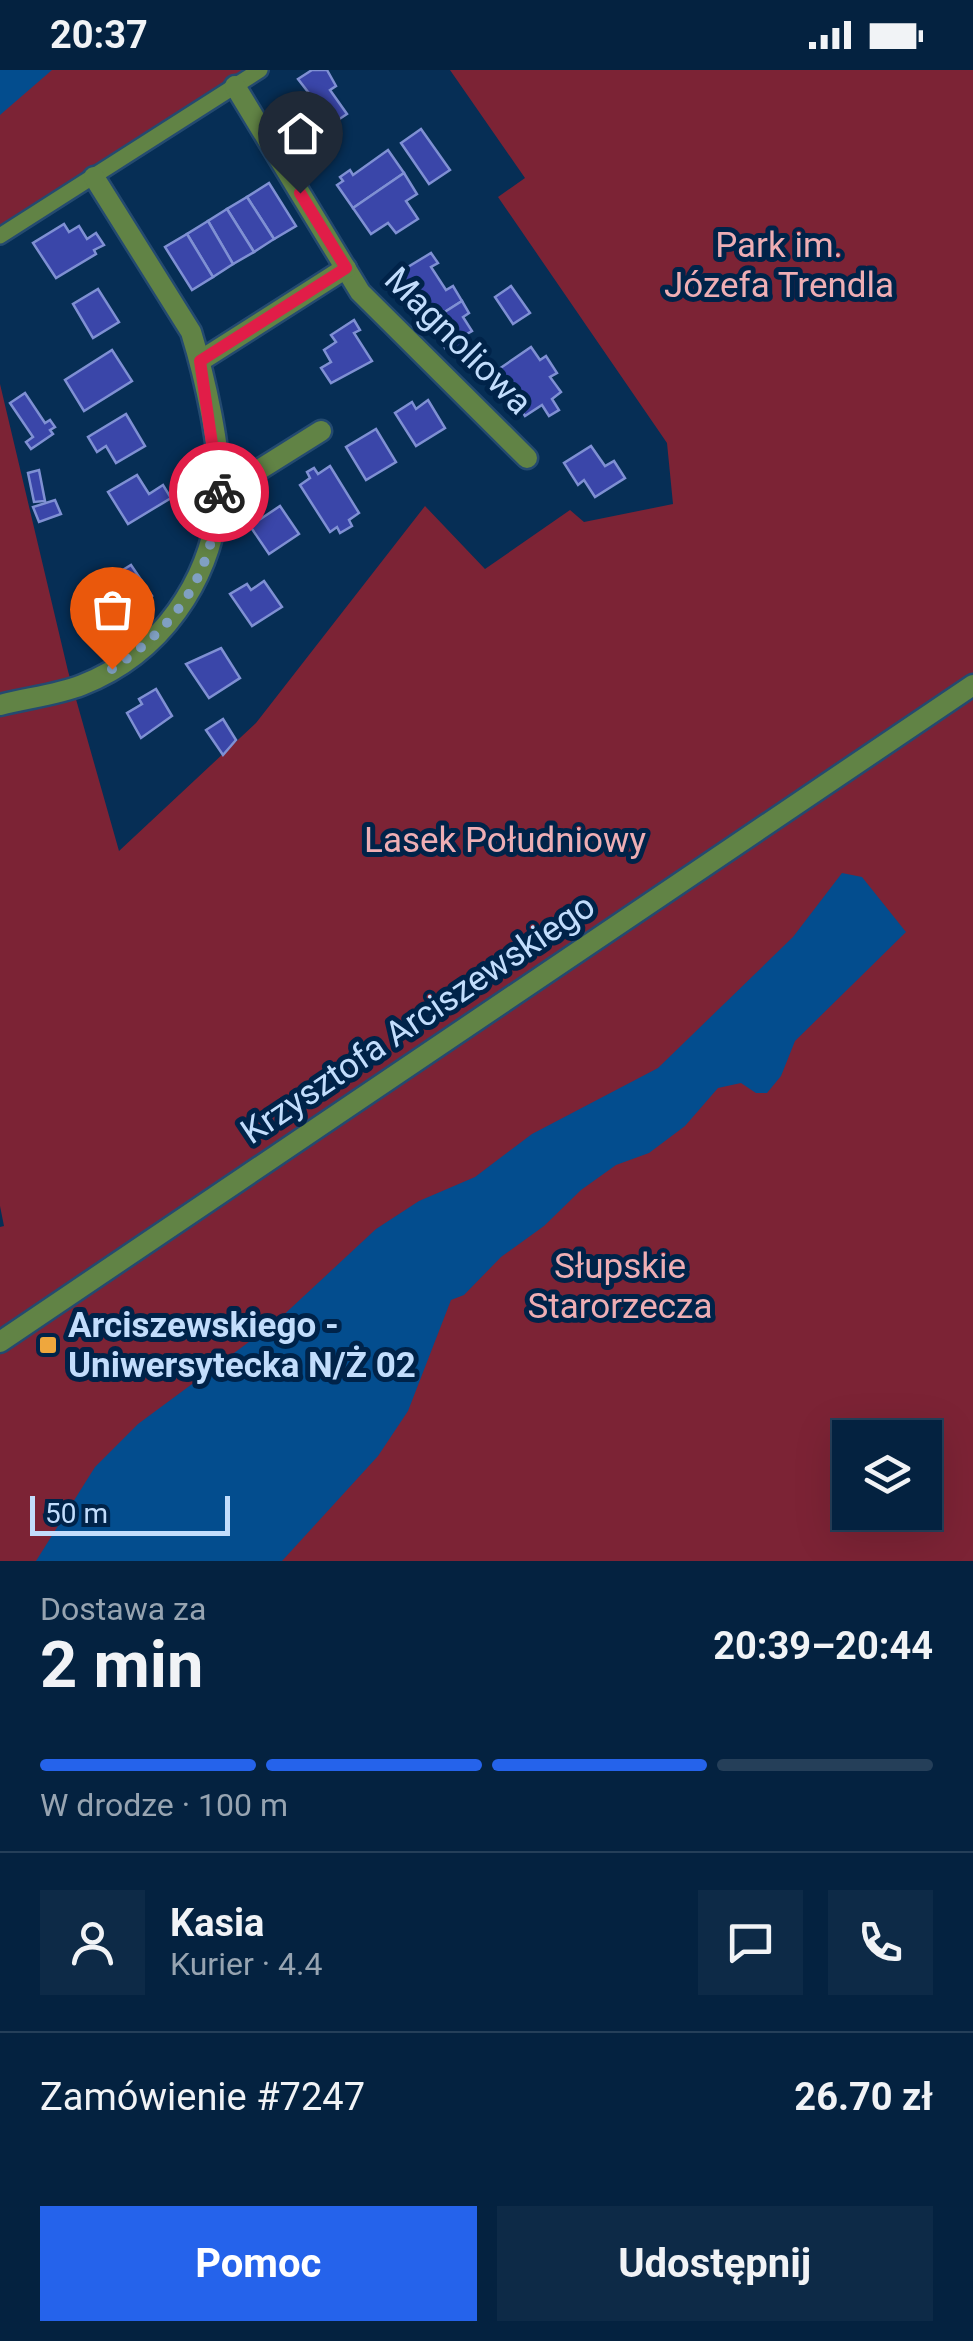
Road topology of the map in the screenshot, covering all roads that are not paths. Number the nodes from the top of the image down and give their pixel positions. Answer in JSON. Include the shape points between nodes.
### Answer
{"nodes":[{"id":1,"x":260,"y":70,"type":"edge"},
{"id":2,"x":235,"y":86,"type":"junction"},
{"id":3,"x":94,"y":177,"type":"junction"},
{"id":4,"x":0,"y":236,"type":"edge"},
{"id":5,"x":346,"y":268,"type":"junction"},
{"id":6,"x":200,"y":361,"type":"junction"},
{"id":7,"x":321,"y":432,"type":"dead end"},
{"id":8,"x":528,"y":458,"type":"dead end"},
{"id":9,"x":220,"y":495,"type":"junction"},
{"id":10,"x":973,"y":685,"type":"edge"},
{"id":11,"x":0,"y":704,"type":"edge"},
{"id":12,"x":0,"y":1342,"type":"edge"}],
"edges":[{"from":1,"to":2,"type":"lane"},
{"from":2,"to":3,"type":"lane"},
{"from":2,"to":5,"type":"street","name":"Magnoliowa"},
{"from":3,"to":4,"type":"lane"},
{"from":3,"to":6,"type":"street","via":[[175,303]]},
{"from":5,"to":6,"type":"street","name":"Magnoliowa"},
{"from":5,"to":8,"type":"street","name":"Magnoliowa","via":[[374,309]]},
{"from":6,"to":9,"type":"street"},
{"from":7,"to":9,"type":"street"},
{"from":9,"to":11,"type":"street","via":[[203,567],[171,622],[82,686]]},
{"from":10,"to":12,"type":"street","name":"Krzysztofa Arciszewskiego"}]}
